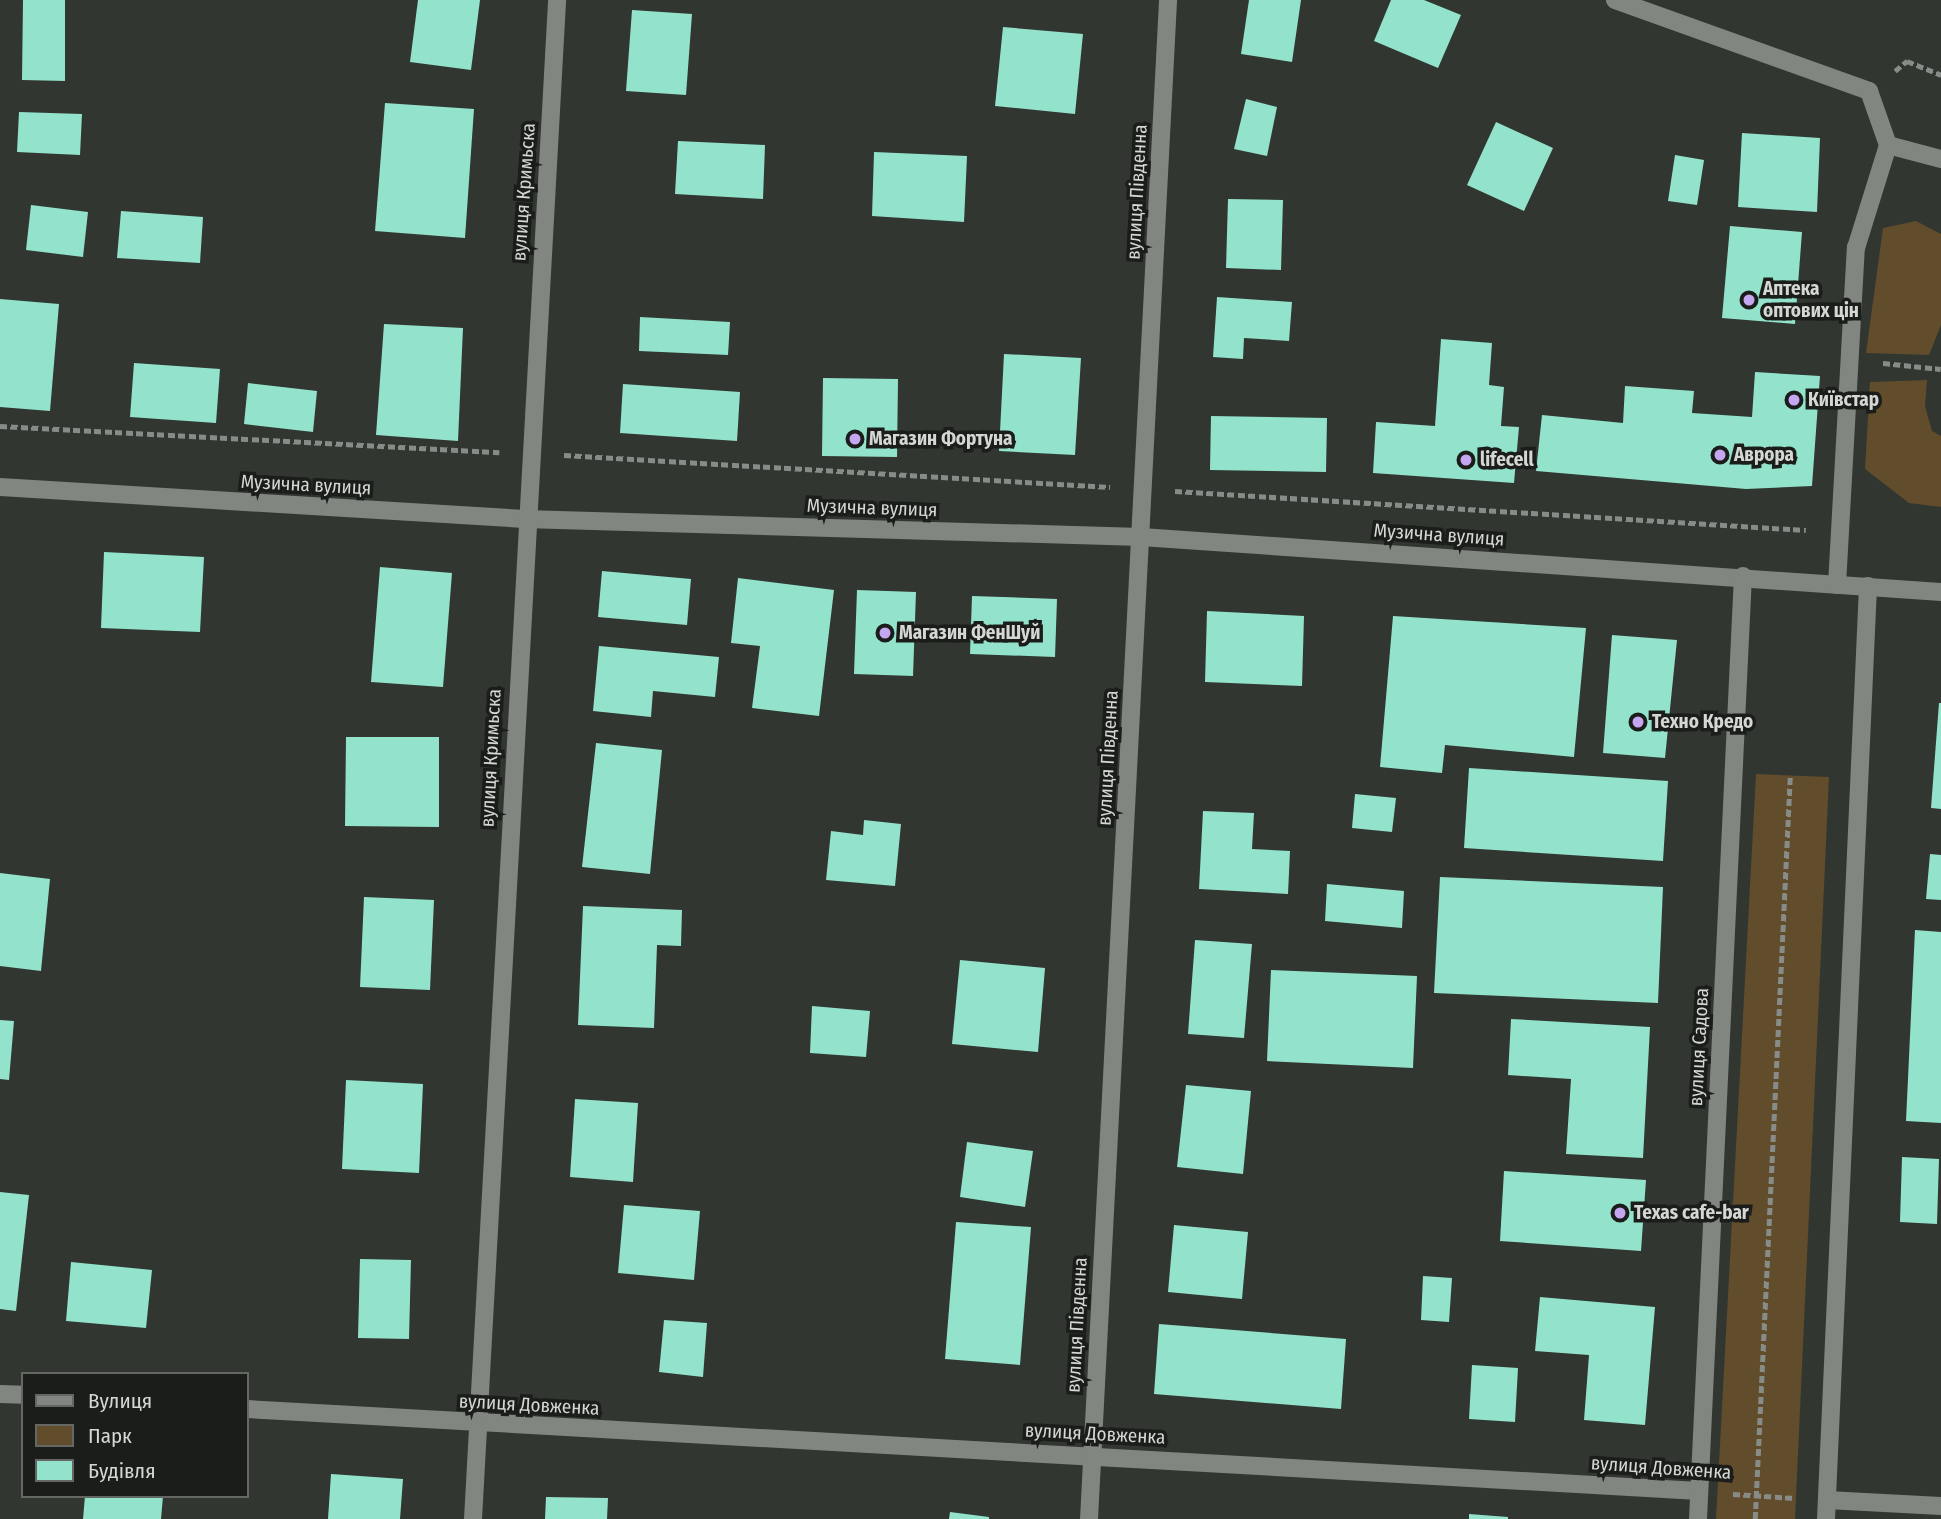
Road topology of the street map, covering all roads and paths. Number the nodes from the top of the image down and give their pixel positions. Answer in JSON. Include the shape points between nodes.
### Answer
{"nodes":[{"id":1,"x":557,"y":0,"type":"edge"},
{"id":2,"x":1168,"y":0,"type":"edge"},
{"id":3,"x":1615,"y":0,"type":"edge"},
{"id":4,"x":1941,"y":75,"type":"edge"},
{"id":5,"x":1869,"y":91,"type":"junction"},
{"id":6,"x":1888,"y":145,"type":"junction"},
{"id":7,"x":1941,"y":159,"type":"edge"},
{"id":8,"x":1849,"y":359,"type":"junction"},
{"id":9,"x":1941,"y":369,"type":"edge"},
{"id":10,"x":0,"y":426,"type":"edge"},
{"id":11,"x":529,"y":453,"type":"junction"},
{"id":12,"x":0,"y":487,"type":"edge"},
{"id":13,"x":1143,"y":489,"type":"junction"},
{"id":14,"x":524,"y":519,"type":"junction"},
{"id":15,"x":1839,"y":532,"type":"junction"},
{"id":16,"x":1141,"y":537,"type":"junction"},
{"id":17,"x":1743,"y":576,"type":"junction"},
{"id":18,"x":1836,"y":585,"type":"junction"},
{"id":19,"x":1868,"y":586,"type":"junction"},
{"id":20,"x":1941,"y":592,"type":"edge"},
{"id":21,"x":1790,"y":776,"type":"dead end"},
{"id":22,"x":0,"y":1394,"type":"edge"},
{"id":23,"x":21,"y":1395,"type":"edge"},
{"id":24,"x":248,"y":1409,"type":"edge"},
{"id":25,"x":477,"y":1424,"type":"junction"},
{"id":26,"x":1091,"y":1454,"type":"junction"},
{"id":27,"x":1699,"y":1491,"type":"junction"},
{"id":28,"x":1756,"y":1495,"type":"junction"},
{"id":29,"x":1827,"y":1500,"type":"junction"},
{"id":30,"x":1941,"y":1506,"type":"edge"},
{"id":31,"x":473,"y":1519,"type":"edge"},
{"id":32,"x":1089,"y":1519,"type":"edge"},
{"id":33,"x":1698,"y":1519,"type":"edge"},
{"id":34,"x":1755,"y":1519,"type":"edge"},
{"id":35,"x":1826,"y":1519,"type":"edge"}],
"edges":[{"from":1,"to":11,"type":"street","name":"вулиця Кримьска"},
{"from":2,"to":13,"type":"street","name":"вулиця Південна"},
{"from":3,"to":5,"type":"street"},
{"from":4,"to":5,"type":"path","via":[[1907,61]]},
{"from":5,"to":6,"type":"street"},
{"from":6,"to":7,"type":"street"},
{"from":6,"to":8,"type":"street","via":[[1856,248]]},
{"from":8,"to":9,"type":"path"},
{"from":8,"to":15,"type":"street"},
{"from":10,"to":11,"type":"path"},
{"from":11,"to":13,"type":"path"},
{"from":11,"to":14,"type":"street","name":"вулиця Кримьска"},
{"from":12,"to":14,"type":"street","name":"Музична вулиця"},
{"from":13,"to":15,"type":"path"},
{"from":13,"to":16,"type":"street","name":"вулиця Південна"},
{"from":14,"to":16,"type":"street","name":"Музична вулиця"},
{"from":14,"to":25,"type":"street","name":"вулиця Кримьска"},
{"from":15,"to":18,"type":"street"},
{"from":16,"to":17,"type":"street","name":"Музична вулиця"},
{"from":16,"to":26,"type":"street","name":"вулиця Південна"},
{"from":17,"to":18,"type":"street","name":"Музична вулиця"},
{"from":17,"to":27,"type":"street","name":"вулиця Садова"},
{"from":18,"to":19,"type":"street","name":"Музична вулиця"},
{"from":19,"to":20,"type":"street","name":"Музична вулиця"},
{"from":19,"to":29,"type":"street"},
{"from":21,"to":28,"type":"path"},
{"from":22,"to":23,"type":"street"},
{"from":24,"to":25,"type":"street","name":"вулиця Довженка"},
{"from":25,"to":26,"type":"street","name":"вулиця Довженка"},
{"from":25,"to":31,"type":"street","name":"вулиця Кримьска"},
{"from":26,"to":27,"type":"street","name":"вулиця Довженка"},
{"from":26,"to":32,"type":"street","name":"вулиця Південна"},
{"from":27,"to":28,"type":"path","name":"вулиця Довженка"},
{"from":27,"to":33,"type":"street","name":"вулиця Садова"},
{"from":28,"to":29,"type":"path","name":"вулиця Довженка"},
{"from":28,"to":34,"type":"path"},
{"from":29,"to":30,"type":"street"},
{"from":29,"to":35,"type":"street"}]}
